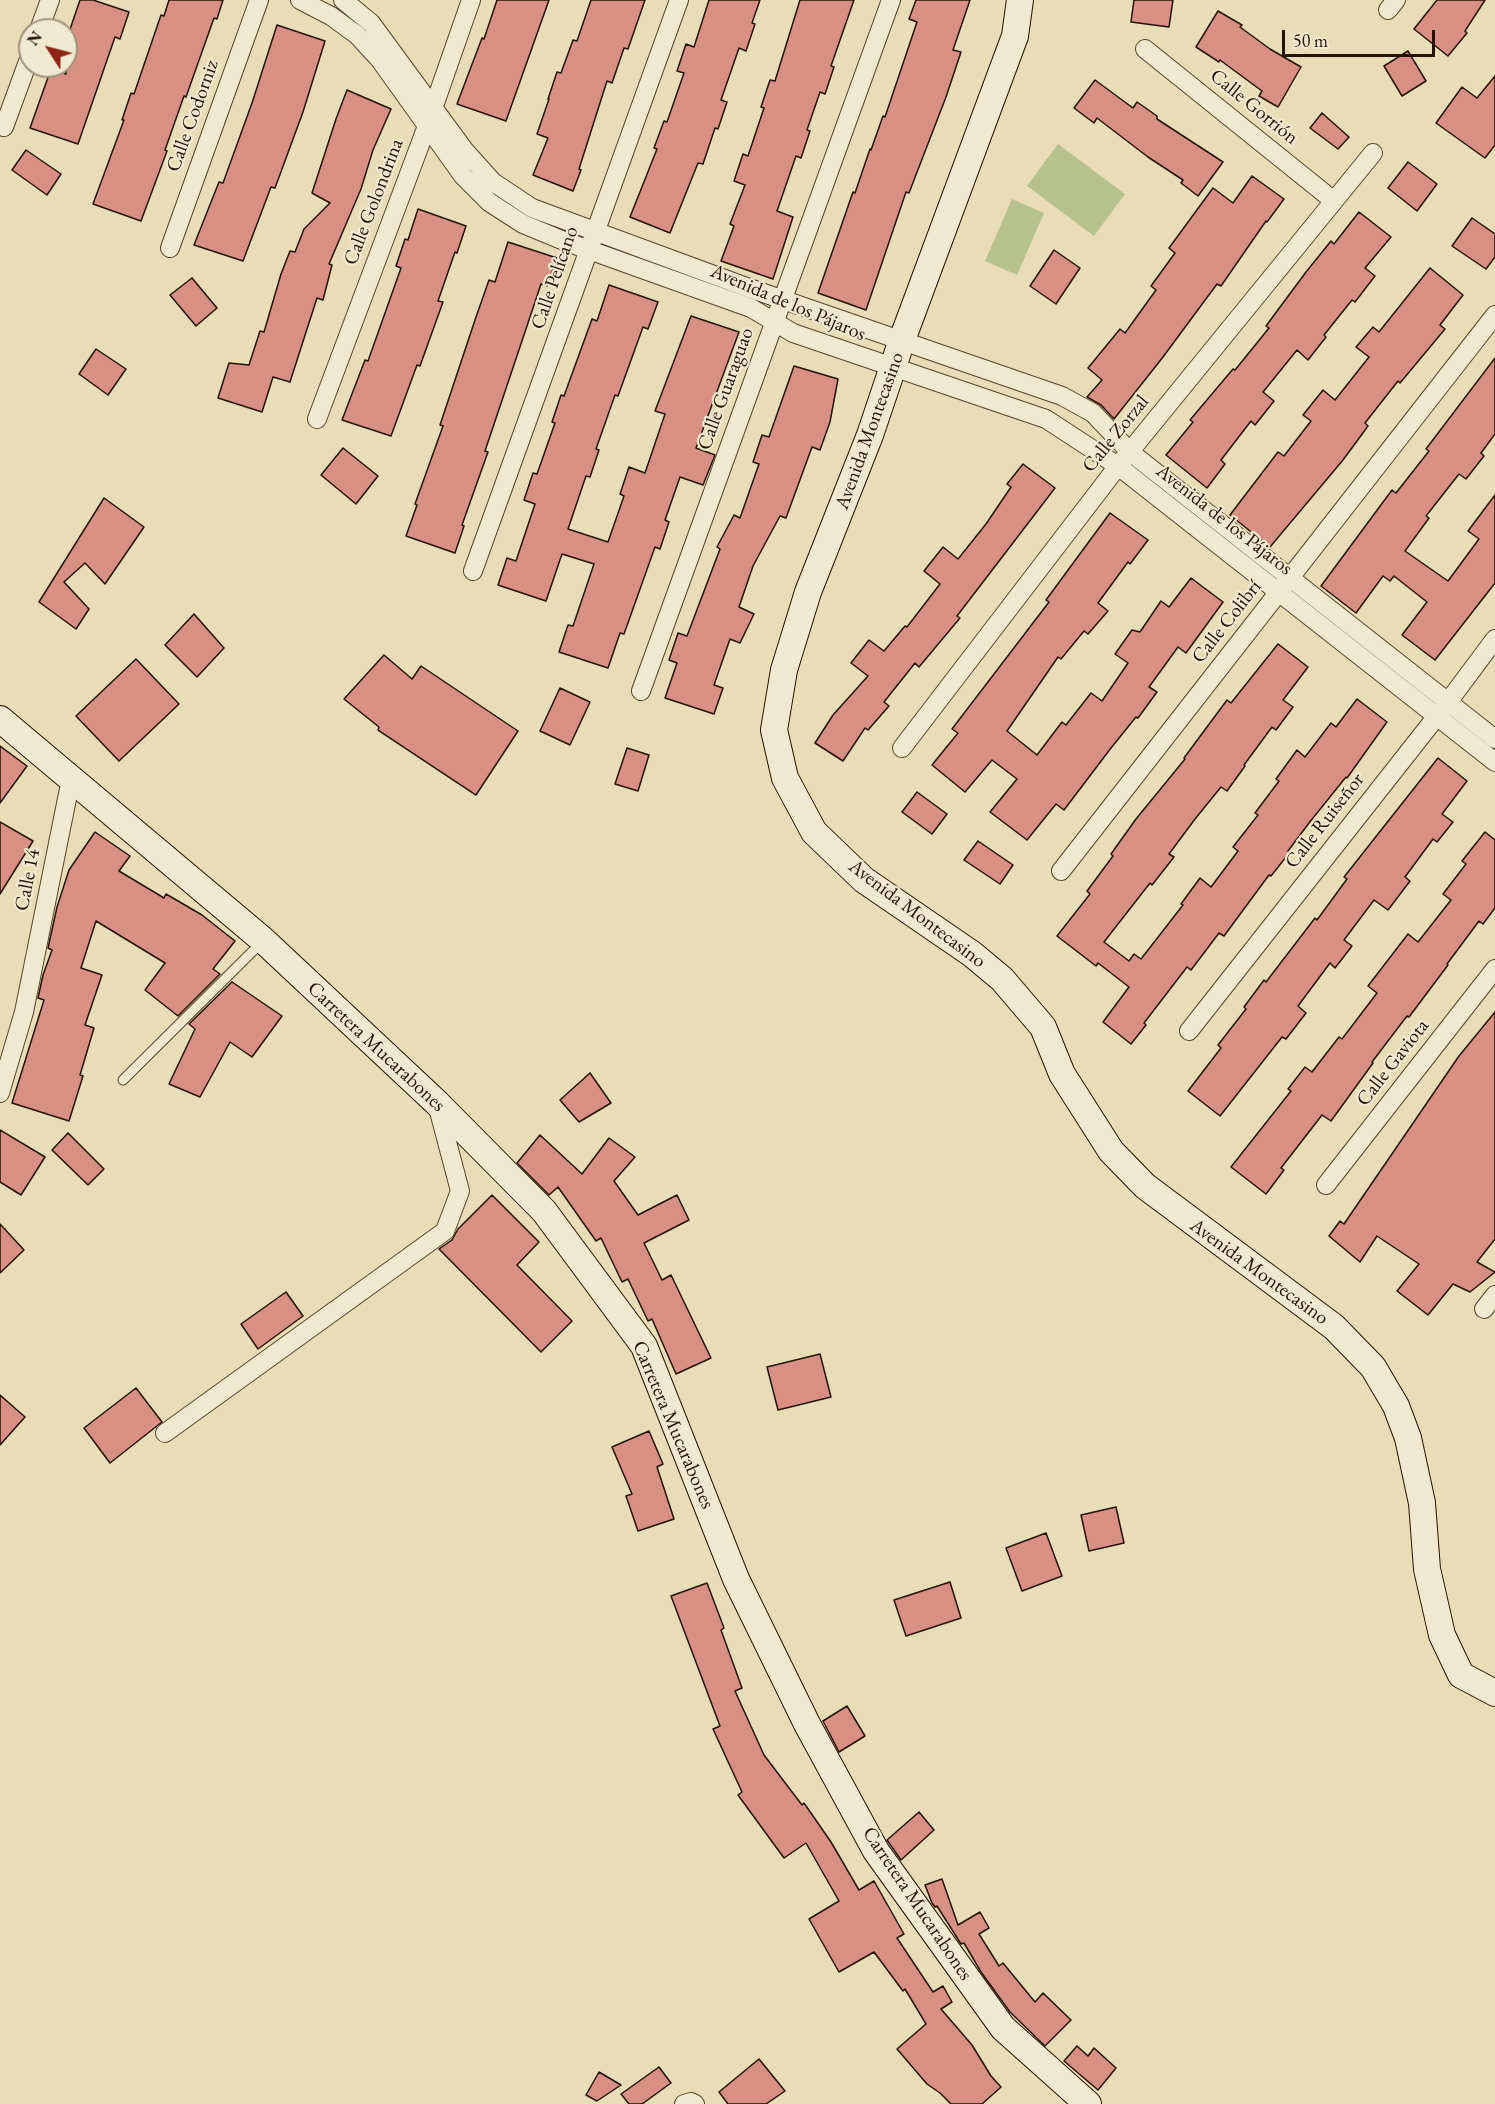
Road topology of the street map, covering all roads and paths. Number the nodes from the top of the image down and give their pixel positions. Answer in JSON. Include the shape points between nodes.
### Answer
{"nodes":[{"id":1,"x":50,"y":0,"type":"edge"},
{"id":2,"x":259,"y":0,"type":"edge"},
{"id":3,"x":300,"y":0,"type":"edge"},
{"id":4,"x":343,"y":0,"type":"edge"},
{"id":5,"x":471,"y":0,"type":"edge"},
{"id":6,"x":679,"y":0,"type":"edge"},
{"id":7,"x":891,"y":0,"type":"edge"},
{"id":8,"x":1020,"y":0,"type":"edge"},
{"id":9,"x":43,"y":18,"type":"edge"},
{"id":10,"x":1145,"y":49,"type":"dead end"},
{"id":11,"x":22,"y":78,"type":"edge"},
{"id":12,"x":433,"y":105,"type":"junction"},
{"id":13,"x":427,"y":126,"type":"junction"},
{"id":14,"x":4,"y":127,"type":"dead end"},
{"id":15,"x":1373,"y":153,"type":"dead end"},
{"id":16,"x":1334,"y":201,"type":"junction"},
{"id":17,"x":595,"y":232,"type":"junction"},
{"id":18,"x":170,"y":248,"type":"dead end"},
{"id":19,"x":589,"y":250,"type":"junction"},
{"id":20,"x":782,"y":299,"type":"junction"},
{"id":21,"x":1495,"y":315,"type":"edge"},
{"id":22,"x":774,"y":322,"type":"junction"},
{"id":23,"x":902,"y":340,"type":"junction"},
{"id":24,"x":893,"y":369,"type":"junction"},
{"id":25,"x":317,"y":419,"type":"dead end"},
{"id":26,"x":1124,"y":459,"type":"junction"},
{"id":27,"x":473,"y":571,"type":"dead end"},
{"id":28,"x":1285,"y":585,"type":"junction"},
{"id":29,"x":1495,"y":639,"type":"edge"},
{"id":30,"x":641,"y":691,"type":"dead end"},
{"id":31,"x":1442,"y":709,"type":"junction"},
{"id":32,"x":0,"y":719,"type":"edge"},
{"id":33,"x":1495,"y":739,"type":"edge"},
{"id":34,"x":902,"y":748,"type":"dead end"},
{"id":35,"x":1495,"y":762,"type":"edge"},
{"id":36,"x":71,"y":779,"type":"junction"},
{"id":37,"x":1061,"y":871,"type":"dead end"},
{"id":38,"x":263,"y":940,"type":"junction"},
{"id":39,"x":1495,"y":969,"type":"edge"},
{"id":40,"x":1190,"y":1031,"type":"dead end"},
{"id":41,"x":123,"y":1080,"type":"dead end"},
{"id":42,"x":0,"y":1093,"type":"edge"},
{"id":43,"x":436,"y":1103,"type":"junction"},
{"id":44,"x":1326,"y":1185,"type":"dead end"},
{"id":45,"x":165,"y":1432,"type":"dead end"},
{"id":46,"x":1495,"y":1693,"type":"edge"},
{"id":47,"x":684,"y":2104,"type":"edge"},
{"id":48,"x":695,"y":2104,"type":"edge"},
{"id":49,"x":1088,"y":2104,"type":"edge"}],
"edges":[{"from":1,"to":9,"type":"street"},
{"from":2,"to":18,"type":"street","name":"Calle Codorniz"},
{"from":3,"to":13,"type":"street","name":"Avenida de los Pájaros","via":[[357,34]]},
{"from":4,"to":12,"type":"street","name":"Avenida de los Pájaros","via":[[371,22]]},
{"from":5,"to":12,"type":"street","name":"Calle Golondrina"},
{"from":6,"to":17,"type":"street","name":"Calle Pelícano"},
{"from":7,"to":20,"type":"street","name":"Calle Guaraguao"},
{"from":8,"to":23,"type":"street","name":"Avenida Montecasino","via":[[1015,36]]},
{"from":10,"to":16,"type":"street","name":"Calle Gorrión"},
{"from":11,"to":14,"type":"street"},
{"from":12,"to":13,"type":"street","name":"Calle Golondrina"},
{"from":12,"to":17,"type":"street","name":"Avenida de los Pájaros","via":[[465,151],[493,182],[532,208]]},
{"from":13,"to":19,"type":"street","name":"Avenida de los Pájaros","via":[[463,176],[489,202],[523,224]]},
{"from":13,"to":25,"type":"street","name":"Calle Golondrina"},
{"from":15,"to":16,"type":"street","name":"Calle Zorzal"},
{"from":16,"to":26,"type":"street","name":"Calle Zorzal"},
{"from":17,"to":19,"type":"street","name":"Calle Pelícano"},
{"from":17,"to":20,"type":"street","name":"Avenida de los Pájaros"},
{"from":19,"to":22,"type":"street","name":"Avenida de los Pájaros","via":[[751,308]]},
{"from":19,"to":27,"type":"street","name":"Calle Pelícano"},
{"from":20,"to":22,"type":"street","name":"Calle Guaraguao"},
{"from":20,"to":23,"type":"street","name":"Avenida de los Pájaros"},
{"from":21,"to":28,"type":"street","name":"Calle Colibrí"},
{"from":22,"to":24,"type":"street","name":"Avenida de los Pájaros","via":[[793,333]]},
{"from":22,"to":30,"type":"street","name":"Calle Guaraguao"},
{"from":23,"to":24,"type":"street","name":"Avenida Montecasino"},
{"from":23,"to":26,"type":"street","name":"Avenida de los Pájaros","via":[[1062,396],[1093,413]]},
{"from":24,"to":26,"type":"street","name":"Avenida de los Pájaros","via":[[1046,419]]},
{"from":24,"to":46,"type":"street","name":"Avenida Montecasino","via":[[808,592],[784,670],[774,730],[785,778],[814,832],[864,880],[1002,979],[1044,1027],[1062,1074],[1111,1151],[1138,1179],[1334,1327],[1373,1367],[1396,1406],[1408,1438],[1422,1503],[1427,1569],[1442,1635],[1461,1675]]},
{"from":26,"to":28,"type":"street","name":"Avenida de los Pájaros"},
{"from":26,"to":34,"type":"street","name":"Calle Zorzal"},
{"from":28,"to":31,"type":"street","name":"Avenida de los Pájaros"},
{"from":28,"to":37,"type":"street","name":"Calle Colibrí"},
{"from":29,"to":31,"type":"street","name":"Calle Ruiseñor"},
{"from":31,"to":33,"type":"street","name":"Avenida de los Pájaros"},
{"from":31,"to":35,"type":"street","name":"Avenida de los Pájaros"},
{"from":31,"to":40,"type":"street","name":"Calle Ruiseñor"},
{"from":32,"to":36,"type":"street","name":"Carretera Mucarabones"},
{"from":36,"to":38,"type":"street","name":"Carretera Mucarabones"},
{"from":36,"to":42,"type":"street","name":"Calle 14","via":[[24,1012]]},
{"from":38,"to":41,"type":"lane"},
{"from":38,"to":43,"type":"street","name":"Carretera Mucarabones"},
{"from":39,"to":44,"type":"street","name":"Calle Gaviota"},
{"from":43,"to":45,"type":"street","via":[[460,1191],[445,1231]]},
{"from":43,"to":49,"type":"street","name":"Carretera Mucarabones","via":[[544,1211],[644,1346],[736,1579],[807,1724],[876,1851],[1003,2028]]},
{"from":47,"to":48,"type":"street"}]}
